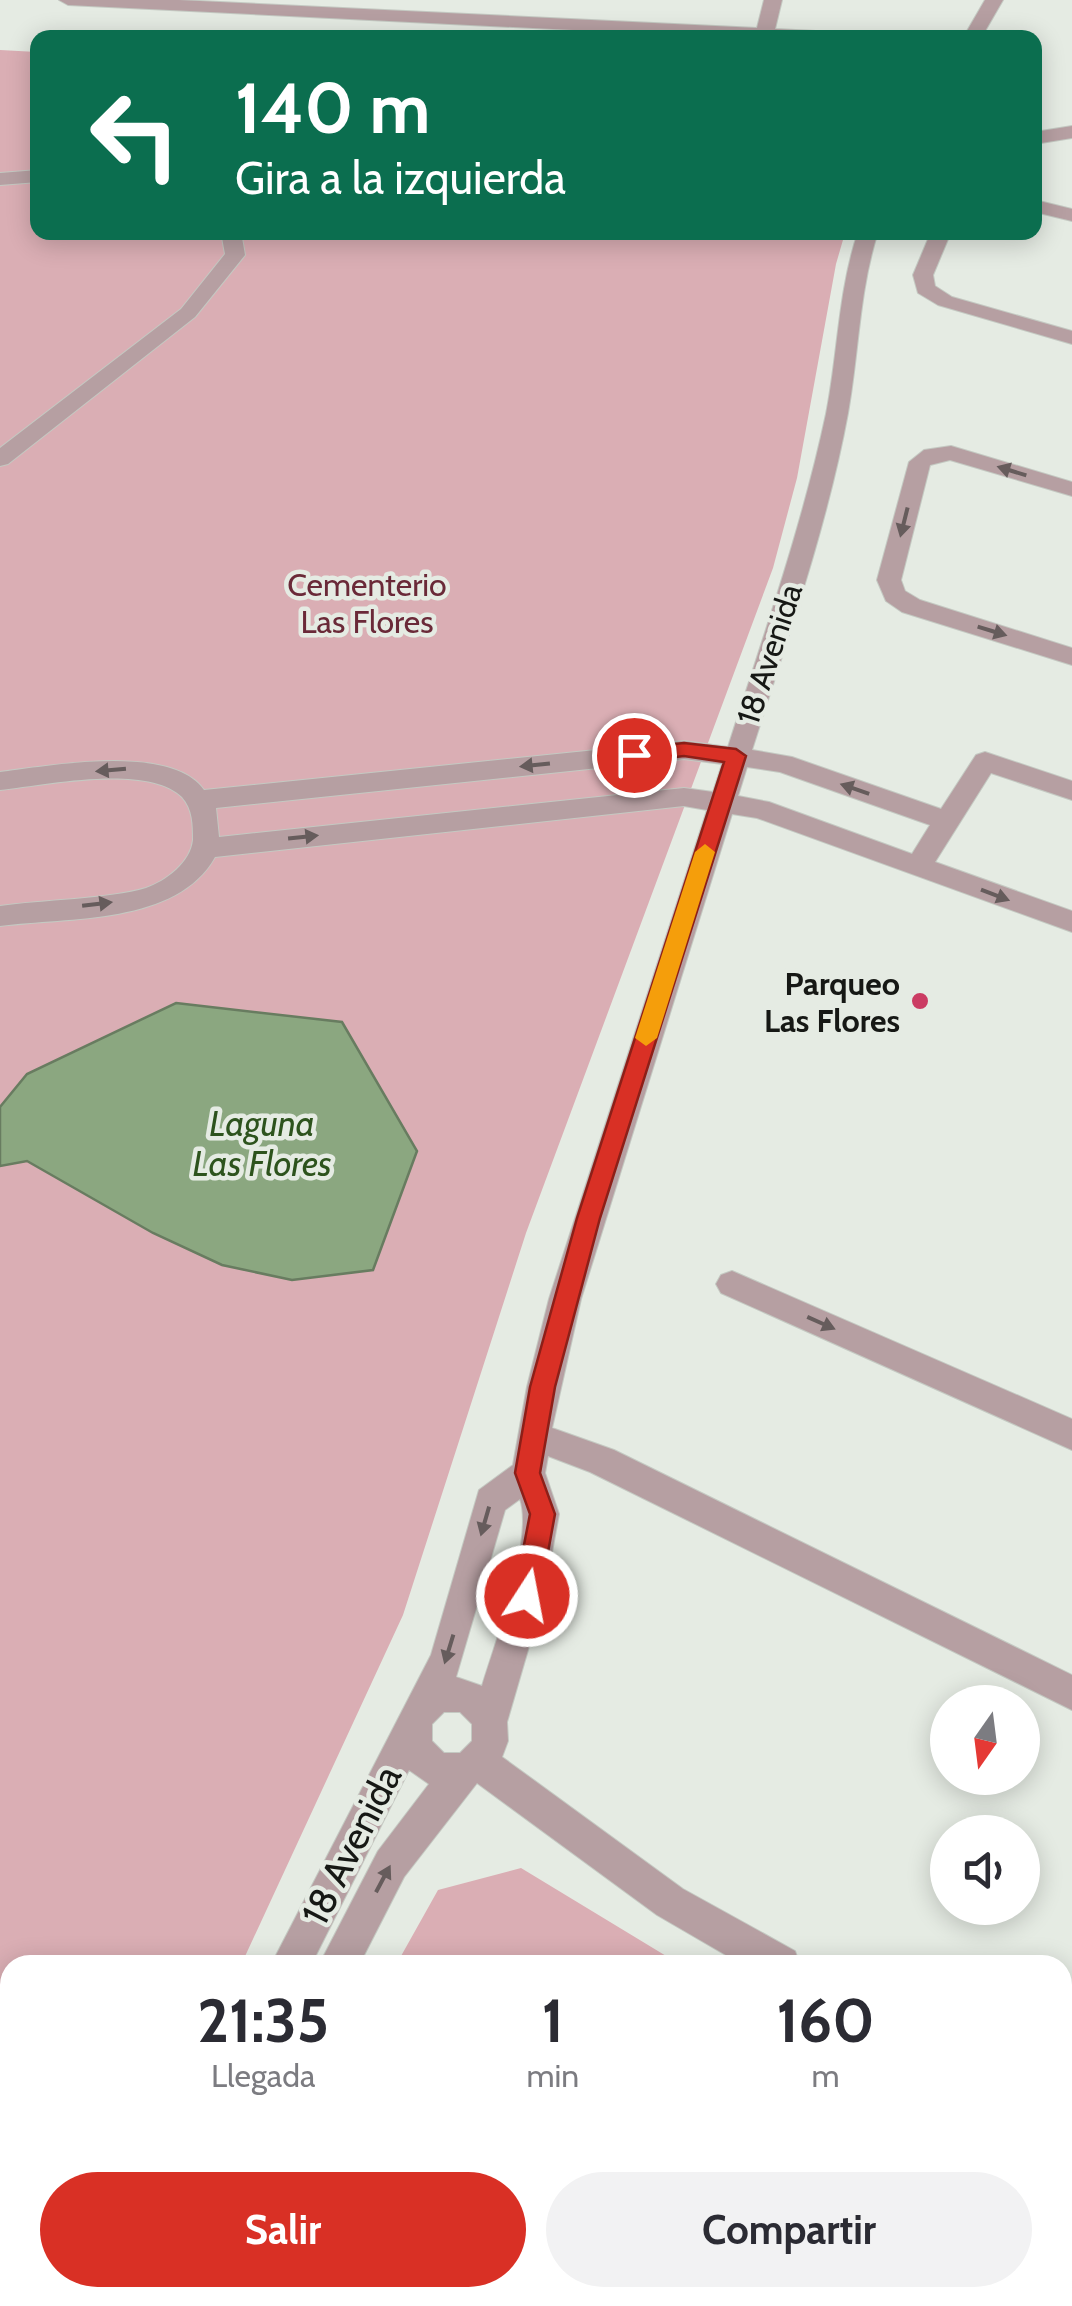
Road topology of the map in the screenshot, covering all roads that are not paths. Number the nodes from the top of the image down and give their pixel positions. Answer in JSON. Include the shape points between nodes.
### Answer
{"nodes":[{"id":1,"x":68,"y":0,"type":"edge"},
{"id":2,"x":773,"y":0,"type":"edge"},
{"id":3,"x":994,"y":0,"type":"edge"},
{"id":4,"x":288,"y":6,"type":"edge"},
{"id":5,"x":712,"y":30,"type":"edge"},
{"id":6,"x":766,"y":30,"type":"edge"},
{"id":7,"x":977,"y":30,"type":"edge"},
{"id":8,"x":1072,"y":132,"type":"edge"},
{"id":9,"x":1042,"y":137,"type":"edge"},
{"id":10,"x":30,"y":177,"type":"edge"},
{"id":11,"x":0,"y":179,"type":"edge"},
{"id":12,"x":1042,"y":208,"type":"edge"},
{"id":13,"x":1072,"y":216,"type":"edge"},
{"id":14,"x":232,"y":240,"type":"edge"},
{"id":15,"x":866,"y":240,"type":"edge"},
{"id":16,"x":938,"y":240,"type":"edge"},
{"id":17,"x":1072,"y":338,"type":"edge"},
{"id":18,"x":0,"y":460,"type":"edge"},
{"id":19,"x":1072,"y":489,"type":"edge"},
{"id":20,"x":1072,"y":656,"type":"edge"},
{"id":21,"x":736,"y":756,"type":"junction"},
{"id":22,"x":0,"y":781,"type":"edge"},
{"id":23,"x":1072,"y":791,"type":"edge"},
{"id":24,"x":200,"y":800,"type":"junction"},
{"id":25,"x":720,"y":804,"type":"junction"},
{"id":26,"x":947,"y":821,"type":"junction"},
{"id":27,"x":206,"y":848,"type":"junction"},
{"id":28,"x":918,"y":866,"type":"junction"},
{"id":29,"x":0,"y":916,"type":"edge"},
{"id":30,"x":1072,"y":922,"type":"edge"},
{"id":31,"x":732,"y":1284,"type":"dead end"},
{"id":32,"x":1072,"y":1435,"type":"edge"},
{"id":33,"x":534,"y":1436,"type":"junction"},
{"id":34,"x":528,"y":1473,"type":"junction"},
{"id":35,"x":1072,"y":1693,"type":"edge"},
{"id":36,"x":418,"y":1716,"type":"junction"},
{"id":37,"x":490,"y":1720,"type":"junction"},
{"id":38,"x":470,"y":1766,"type":"junction"},
{"id":39,"x":295,"y":1955,"type":"edge"},
{"id":40,"x":343,"y":1955,"type":"edge"},
{"id":41,"x":763,"y":1955,"type":"edge"}],
"edges":[{"from":1,"to":4,"type":"street"},
{"from":2,"to":6,"type":"street"},
{"from":3,"to":7,"type":"street"},
{"from":4,"to":5,"type":"street"},
{"from":8,"to":9,"type":"street"},
{"from":10,"to":11,"type":"street"},
{"from":12,"to":13,"type":"street"},
{"from":14,"to":18,"type":"street","via":[[235,254],[188,312]]},
{"from":15,"to":21,"type":"street","name":"18 Avenida","via":[[837,413],[813,509]]},
{"from":16,"to":17,"type":"street","via":[[923,275],[925,289],[945,301]]},
{"from":19,"to":20,"type":"street","one_way":true,"via":[[951,453],[932,455],[920,462],[890,580],[895,595],[911,606]]},
{"from":21,"to":24,"type":"street","one_way":true,"via":[[684,750]]},
{"from":21,"to":25,"type":"street","name":"18 Avenida"},
{"from":26,"to":21,"type":"street","one_way":true,"via":[[783,764]]},
{"from":24,"to":22,"type":"street","one_way":true,"via":[[170,778],[127,768]]},
{"from":23,"to":26,"type":"street","via":[[985,762]]},
{"from":24,"to":27,"type":"street","via":[[208,817]]},
{"from":27,"to":25,"type":"street","one_way":true,"via":[[647,800]]},
{"from":25,"to":28,"type":"street","via":[[760,809]]},
{"from":25,"to":33,"type":"street","name":"18 Avenida","via":[[588,1218]]},
{"from":26,"to":28,"type":"street"},
{"from":29,"to":27,"type":"street","one_way":true,"via":[[152,897],[179,882]]},
{"from":28,"to":30,"type":"street","one_way":true},
{"from":31,"to":32,"type":"street","one_way":true},
{"from":33,"to":34,"type":"street","name":"18 Avenida"},
{"from":33,"to":35,"type":"street","via":[[602,1461]]},
{"from":34,"to":36,"type":"street","name":"18 Avenida","one_way":true,"via":[[490,1501],[447,1659]]},
{"from":34,"to":37,"type":"street","name":"18 Avenida","via":[[542,1514],[527,1596]]},
{"from":36,"to":37,"type":"street","via":[[438,1696],[462,1695]]},
{"from":36,"to":38,"type":"street","via":[[412,1739],[423,1760],[445,1771]]},
{"from":36,"to":39,"type":"street","name":"18 Avenida"},
{"from":37,"to":38,"type":"street","via":[[488,1750]]},
{"from":40,"to":38,"type":"street","name":"18 Avenida","one_way":true,"via":[[391,1864]]},
{"from":38,"to":41,"type":"street","via":[[670,1902]]}]}
